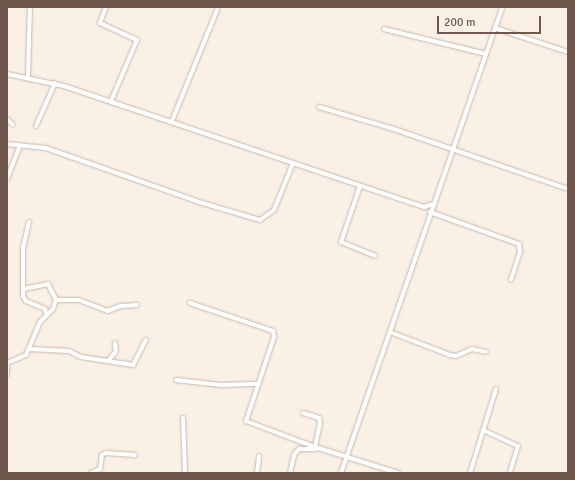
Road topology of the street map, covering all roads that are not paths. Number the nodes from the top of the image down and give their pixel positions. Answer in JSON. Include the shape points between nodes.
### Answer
{"nodes":[{"id":1,"x":30,"y":7,"type":"edge"},
{"id":2,"x":106,"y":7,"type":"edge"},
{"id":3,"x":502,"y":7,"type":"edge"},
{"id":4,"x":217,"y":10,"type":"dead end"},
{"id":5,"x":495,"y":28,"type":"junction"},
{"id":6,"x":384,"y":29,"type":"dead end"},
{"id":7,"x":568,"y":52,"type":"edge"},
{"id":8,"x":486,"y":54,"type":"junction"},
{"id":9,"x":7,"y":74,"type":"edge"},
{"id":10,"x":28,"y":77,"type":"junction"},
{"id":11,"x":54,"y":83,"type":"junction"},
{"id":12,"x":111,"y":101,"type":"junction"},
{"id":13,"x":319,"y":107,"type":"dead end"},
{"id":14,"x":7,"y":119,"type":"edge"},
{"id":15,"x":172,"y":121,"type":"junction"},
{"id":16,"x":13,"y":125,"type":"dead end"},
{"id":17,"x":36,"y":126,"type":"dead end"},
{"id":18,"x":7,"y":144,"type":"edge"},
{"id":19,"x":20,"y":145,"type":"junction"},
{"id":20,"x":452,"y":150,"type":"junction"},
{"id":21,"x":293,"y":163,"type":"junction"},
{"id":22,"x":7,"y":179,"type":"edge"},
{"id":23,"x":360,"y":186,"type":"junction"},
{"id":24,"x":568,"y":189,"type":"edge"},
{"id":25,"x":433,"y":204,"type":"junction"},
{"id":26,"x":424,"y":207,"type":"junction"},
{"id":27,"x":430,"y":214,"type":"junction"},
{"id":28,"x":29,"y":222,"type":"dead end"},
{"id":29,"x":375,"y":256,"type":"dead end"},
{"id":30,"x":511,"y":280,"type":"dead end"},
{"id":31,"x":22,"y":290,"type":"junction"},
{"id":32,"x":56,"y":300,"type":"junction"},
{"id":33,"x":190,"y":303,"type":"dead end"},
{"id":34,"x":137,"y":305,"type":"dead end"},
{"id":35,"x":46,"y":313,"type":"junction"},
{"id":36,"x":390,"y":332,"type":"junction"},
{"id":37,"x":146,"y":340,"type":"dead end"},
{"id":38,"x":115,"y":343,"type":"dead end"},
{"id":39,"x":29,"y":350,"type":"junction"},
{"id":40,"x":486,"y":352,"type":"dead end"},
{"id":41,"x":109,"y":360,"type":"junction"},
{"id":42,"x":7,"y":363,"type":"edge"},
{"id":43,"x":7,"y":374,"type":"edge"},
{"id":44,"x":176,"y":380,"type":"dead end"},
{"id":45,"x":257,"y":384,"type":"junction"},
{"id":46,"x":496,"y":389,"type":"dead end"},
{"id":47,"x":303,"y":413,"type":"dead end"},
{"id":48,"x":183,"y":418,"type":"dead end"},
{"id":49,"x":483,"y":430,"type":"junction"},
{"id":50,"x":315,"y":447,"type":"junction"},
{"id":51,"x":135,"y":455,"type":"dead end"},
{"id":52,"x":259,"y":456,"type":"dead end"},
{"id":53,"x":347,"y":458,"type":"junction"},
{"id":54,"x":91,"y":473,"type":"edge"},
{"id":55,"x":185,"y":473,"type":"edge"},
{"id":56,"x":257,"y":473,"type":"edge"},
{"id":57,"x":290,"y":473,"type":"edge"},
{"id":58,"x":341,"y":473,"type":"edge"},
{"id":59,"x":398,"y":473,"type":"edge"},
{"id":60,"x":470,"y":473,"type":"edge"},
{"id":61,"x":510,"y":473,"type":"edge"}],
"edges":[{"from":1,"to":10,"type":"street"},
{"from":2,"to":12,"type":"street","via":[[101,24],[137,40]]},
{"from":3,"to":5,"type":"street"},
{"from":4,"to":15,"type":"street"},
{"from":5,"to":7,"type":"street"},
{"from":5,"to":8,"type":"street"},
{"from":6,"to":8,"type":"street"},
{"from":8,"to":20,"type":"street"},
{"from":9,"to":10,"type":"street"},
{"from":10,"to":11,"type":"street"},
{"from":11,"to":12,"type":"street"},
{"from":11,"to":17,"type":"street"},
{"from":12,"to":15,"type":"street"},
{"from":13,"to":20,"type":"street"},
{"from":14,"to":16,"type":"street"},
{"from":15,"to":21,"type":"street"},
{"from":18,"to":19,"type":"street"},
{"from":19,"to":21,"type":"street","via":[[46,148],[260,220],[274,210]]},
{"from":19,"to":22,"type":"street"},
{"from":20,"to":24,"type":"street"},
{"from":20,"to":25,"type":"street"},
{"from":21,"to":23,"type":"street"},
{"from":23,"to":26,"type":"street"},
{"from":23,"to":29,"type":"street","via":[[341,242]]},
{"from":25,"to":26,"type":"street"},
{"from":25,"to":27,"type":"street"},
{"from":26,"to":27,"type":"street"},
{"from":27,"to":30,"type":"street","via":[[519,244],[520,252]]},
{"from":27,"to":36,"type":"street"},
{"from":28,"to":31,"type":"street","via":[[23,248]]},
{"from":31,"to":32,"type":"street","via":[[48,284]]},
{"from":31,"to":35,"type":"street","via":[[24,299],[45,309]]},
{"from":32,"to":34,"type":"street","via":[[79,300],[107,312],[121,306]]},
{"from":32,"to":35,"type":"street","via":[[53,309]]},
{"from":33,"to":45,"type":"street","via":[[273,331],[274,337]]},
{"from":35,"to":39,"type":"street"},
{"from":36,"to":40,"type":"street","via":[[450,355],[456,356],[472,349]]},
{"from":36,"to":53,"type":"street"},
{"from":37,"to":41,"type":"street","via":[[133,365]]},
{"from":38,"to":41,"type":"street","via":[[116,352]]},
{"from":39,"to":41,"type":"street","via":[[69,351],[81,357]]},
{"from":39,"to":42,"type":"street","via":[[22,358]]},
{"from":42,"to":43,"type":"street"},
{"from":44,"to":45,"type":"street","via":[[221,385]]},
{"from":45,"to":50,"type":"street","via":[[246,421]]},
{"from":46,"to":49,"type":"street"},
{"from":47,"to":50,"type":"street","via":[[314,416],[320,423]]},
{"from":48,"to":55,"type":"street"},
{"from":49,"to":60,"type":"street"},
{"from":49,"to":61,"type":"street","via":[[518,446]]},
{"from":50,"to":53,"type":"street"},
{"from":51,"to":54,"type":"street","via":[[106,452],[102,455],[100,469]]},
{"from":52,"to":56,"type":"street"},
{"from":53,"to":57,"type":"street","via":[[309,448],[299,449],[294,455]]},
{"from":53,"to":58,"type":"street"},
{"from":53,"to":59,"type":"street"}]}
